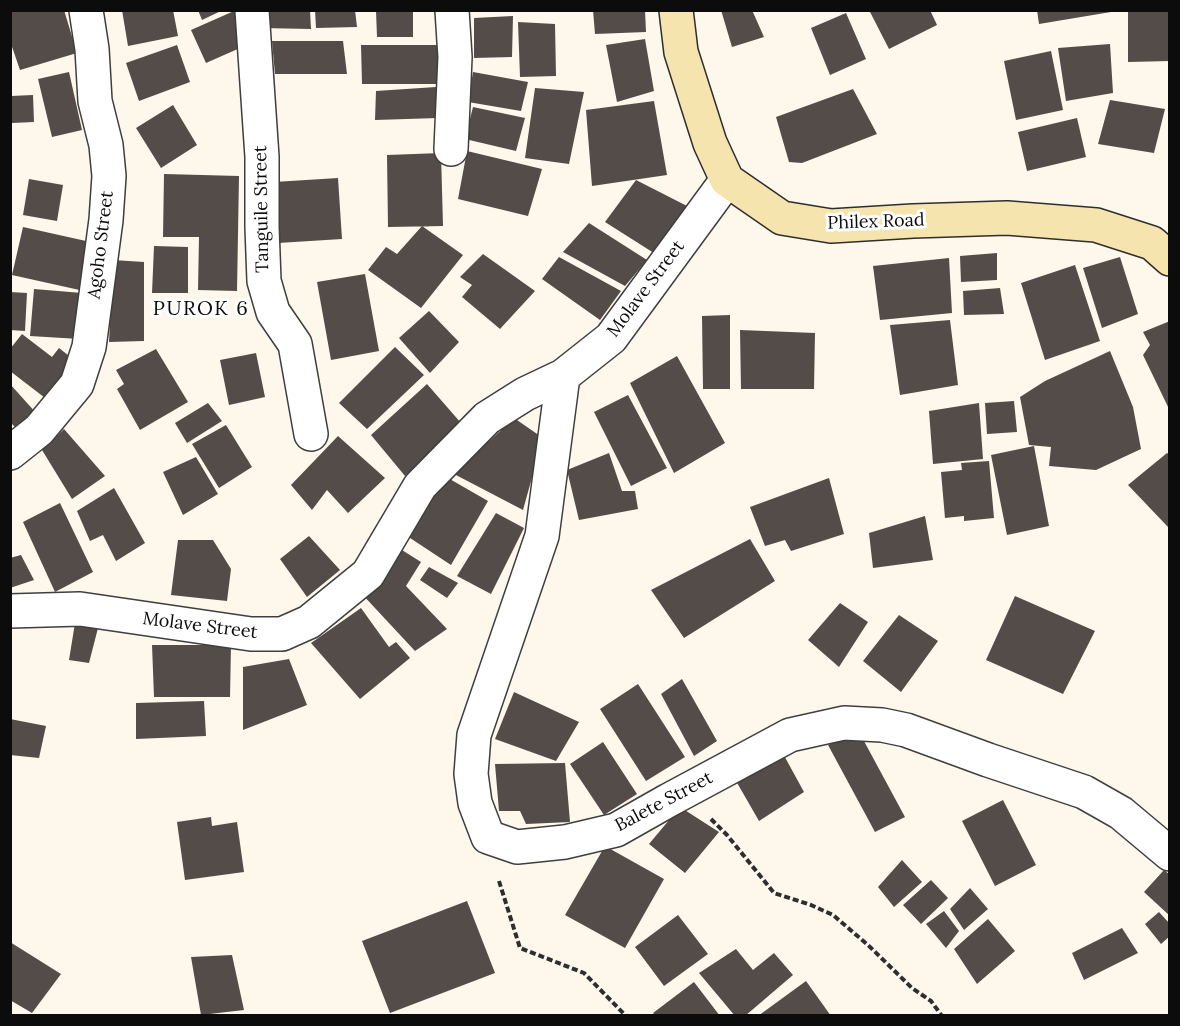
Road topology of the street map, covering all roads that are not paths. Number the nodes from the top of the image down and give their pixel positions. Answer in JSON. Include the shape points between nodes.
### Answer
{"nodes":[{"id":1,"x":86,"y":10,"type":"edge"},
{"id":2,"x":252,"y":10,"type":"edge"},
{"id":3,"x":452,"y":10,"type":"edge"},
{"id":4,"x":676,"y":10,"type":"edge"},
{"id":5,"x":451,"y":149,"type":"dead end"},
{"id":6,"x":727,"y":180,"type":"junction"},
{"id":7,"x":1170,"y":259,"type":"edge"},
{"id":8,"x":563,"y":376,"type":"junction"},
{"id":9,"x":311,"y":434,"type":"dead end"},
{"id":10,"x":10,"y":453,"type":"edge"},
{"id":11,"x":10,"y":611,"type":"edge"},
{"id":12,"x":1170,"y":854,"type":"edge"}],
"edges":[{"from":1,"to":10,"type":"street","name":"Agoho Street","via":[[94,101],[106,145],[109,176],[89,347],[77,384],[39,430]]},
{"from":2,"to":9,"type":"street","name":"Tanguile Street","via":[[262,157],[264,281],[273,312],[295,344]]},
{"from":3,"to":5,"type":"street","via":[[455,57]]},
{"from":4,"to":6,"type":"street","via":[[684,63],[710,143]]},
{"from":6,"to":7,"type":"street","name":"Philex Road","via":[[782,218],[831,226],[1008,218],[1096,225],[1152,243]]},
{"from":6,"to":8,"type":"street","name":"Molave Street","via":[[611,338]]},
{"from":8,"to":11,"type":"street","name":"Molave Street","via":[[487,418],[420,486],[368,574],[309,622],[282,634],[251,634],[80,609]]},
{"from":8,"to":12,"type":"street","name":"Balete Street","via":[[542,536],[474,735],[471,774],[475,803],[488,837],[517,848],[616,830],[790,735],[844,723],[906,730],[1084,792],[1121,813]]}]}
